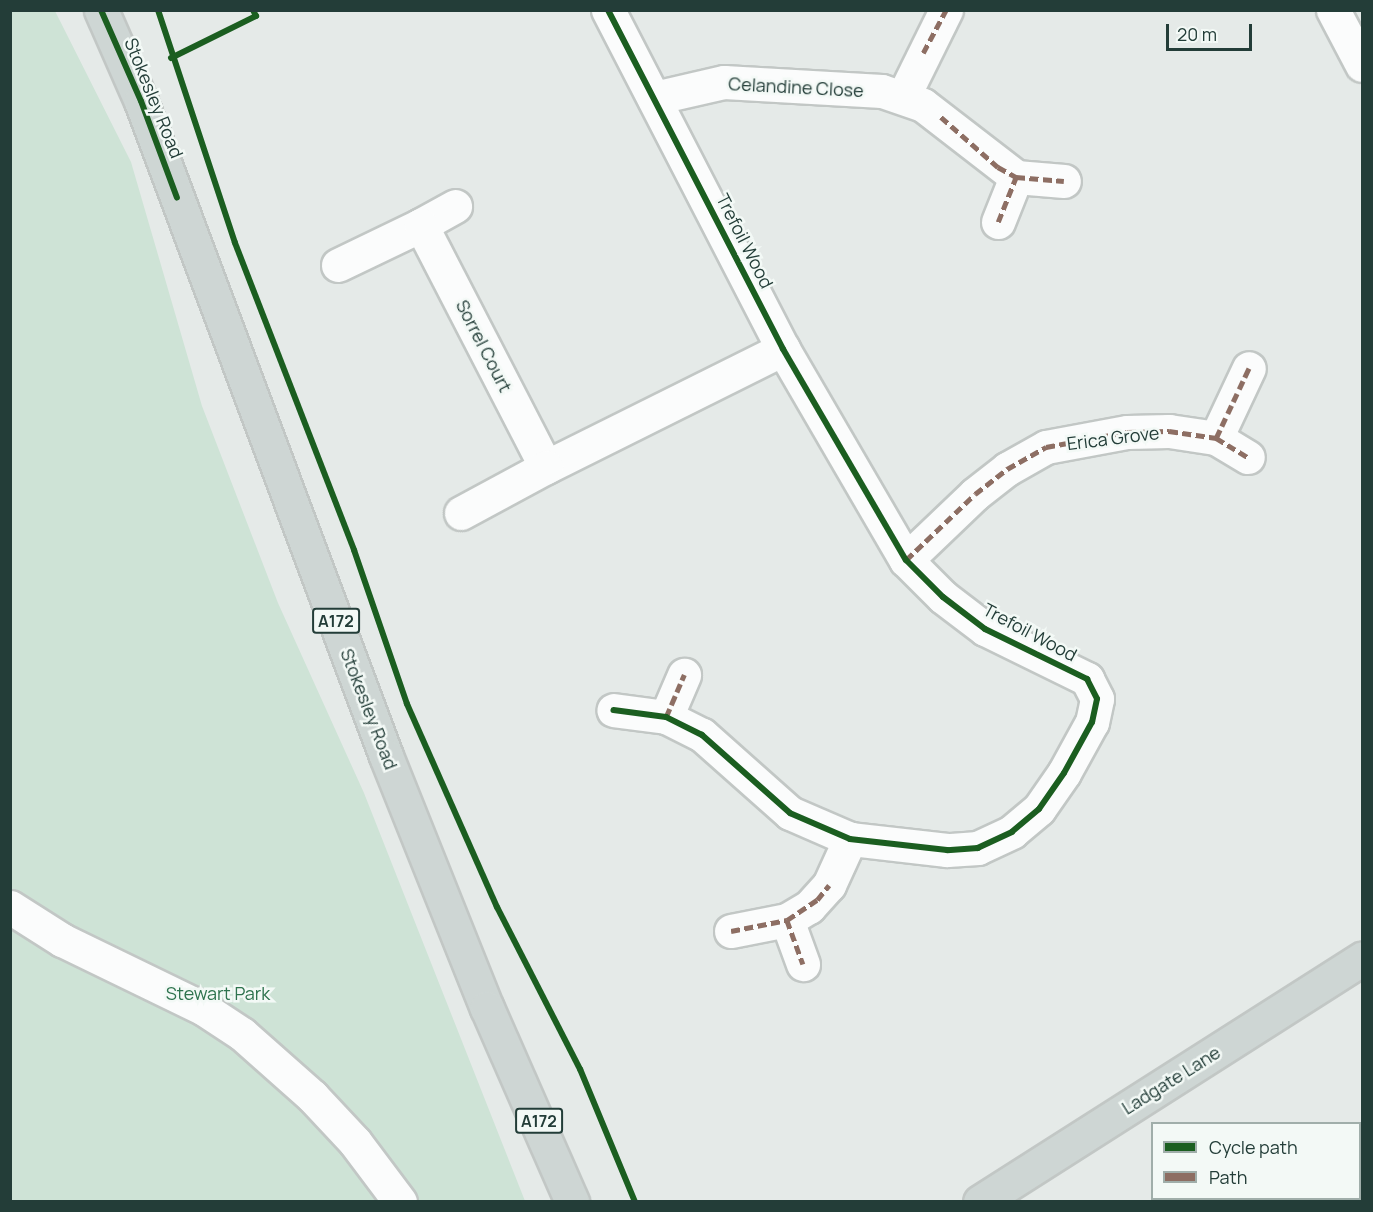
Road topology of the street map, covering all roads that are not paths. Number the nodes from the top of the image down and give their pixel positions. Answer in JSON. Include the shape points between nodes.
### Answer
{"nodes":[{"id":1,"x":101,"y":10,"type":"edge"},
{"id":2,"x":608,"y":10,"type":"edge"},
{"id":3,"x":946,"y":10,"type":"edge"},
{"id":4,"x":1333,"y":10,"type":"edge"},
{"id":5,"x":1362,"y":65,"type":"edge"},
{"id":6,"x":903,"y":97,"type":"junction"},
{"id":7,"x":654,"y":98,"type":"junction"},
{"id":8,"x":1016,"y":177,"type":"junction"},
{"id":9,"x":1064,"y":180,"type":"dead end"},
{"id":10,"x":455,"y":206,"type":"dead end"},
{"id":11,"x":998,"y":222,"type":"dead end"},
{"id":12,"x":421,"y":225,"type":"junction"},
{"id":13,"x":338,"y":265,"type":"dead end"},
{"id":14,"x":783,"y":350,"type":"junction"},
{"id":15,"x":1249,"y":368,"type":"dead end"},
{"id":16,"x":1216,"y":438,"type":"junction"},
{"id":17,"x":1248,"y":457,"type":"dead end"},
{"id":18,"x":546,"y":467,"type":"junction"},
{"id":19,"x":461,"y":513,"type":"dead end"},
{"id":20,"x":906,"y":560,"type":"junction"},
{"id":21,"x":684,"y":675,"type":"dead end"},
{"id":22,"x":613,"y":710,"type":"dead end"},
{"id":23,"x":666,"y":717,"type":"junction"},
{"id":24,"x":850,"y":839,"type":"junction"},
{"id":25,"x":10,"y":907,"type":"edge"},
{"id":26,"x":787,"y":920,"type":"junction"},
{"id":27,"x":731,"y":931,"type":"dead end"},
{"id":28,"x":1362,"y":958,"type":"edge"},
{"id":29,"x":803,"y":964,"type":"dead end"},
{"id":30,"x":400,"y":1202,"type":"edge"},
{"id":31,"x":572,"y":1202,"type":"edge"},
{"id":32,"x":980,"y":1202,"type":"edge"}],
"edges":[{"from":1,"to":31,"type":"main road","name":"Stokesley Road","number":"A172","via":[[141,101],[386,756],[487,1008]]},
{"from":2,"to":7,"type":"street","name":"Trefoil Wood"},
{"from":3,"to":6,"type":"street"},
{"from":4,"to":5,"type":"street"},
{"from":6,"to":7,"type":"street","name":"Celandine Close","via":[[882,91],[724,82]]},
{"from":6,"to":8,"type":"street","name":"Celandine Close","via":[[941,117],[998,167]]},
{"from":7,"to":14,"type":"street","name":"Trefoil Wood"},
{"from":8,"to":9,"type":"street"},
{"from":8,"to":11,"type":"street"},
{"from":10,"to":12,"type":"street"},
{"from":12,"to":13,"type":"street"},
{"from":12,"to":18,"type":"street","name":"Sorrel Court"},
{"from":14,"to":18,"type":"street"},
{"from":14,"to":20,"type":"street","name":"Trefoil Wood"},
{"from":15,"to":16,"type":"street"},
{"from":16,"to":17,"type":"street","name":"Erica Grove"},
{"from":16,"to":20,"type":"street","name":"Erica Grove","via":[[1170,431],[1126,432],[1046,447],[1007,469],[975,494]]},
{"from":18,"to":19,"type":"street"},
{"from":20,"to":24,"type":"street","name":"Trefoil Wood","via":[[943,597],[985,629],[1087,679],[1095,690],[1096,711],[1064,773],[1039,809],[1012,832],[978,848],[947,850]]},
{"from":21,"to":23,"type":"street"},
{"from":22,"to":23,"type":"street","name":"Trefoil Wood"},
{"from":23,"to":24,"type":"street","name":"Trefoil Wood","via":[[702,735],[790,813]]},
{"from":24,"to":26,"type":"street","via":[[829,885],[817,900]]},
{"from":25,"to":30,"type":"street","via":[[62,940],[204,1009],[242,1034],[326,1112]]},
{"from":26,"to":27,"type":"street"},
{"from":26,"to":29,"type":"street"},
{"from":28,"to":32,"type":"main road","name":"Ladgate Lane"}]}
